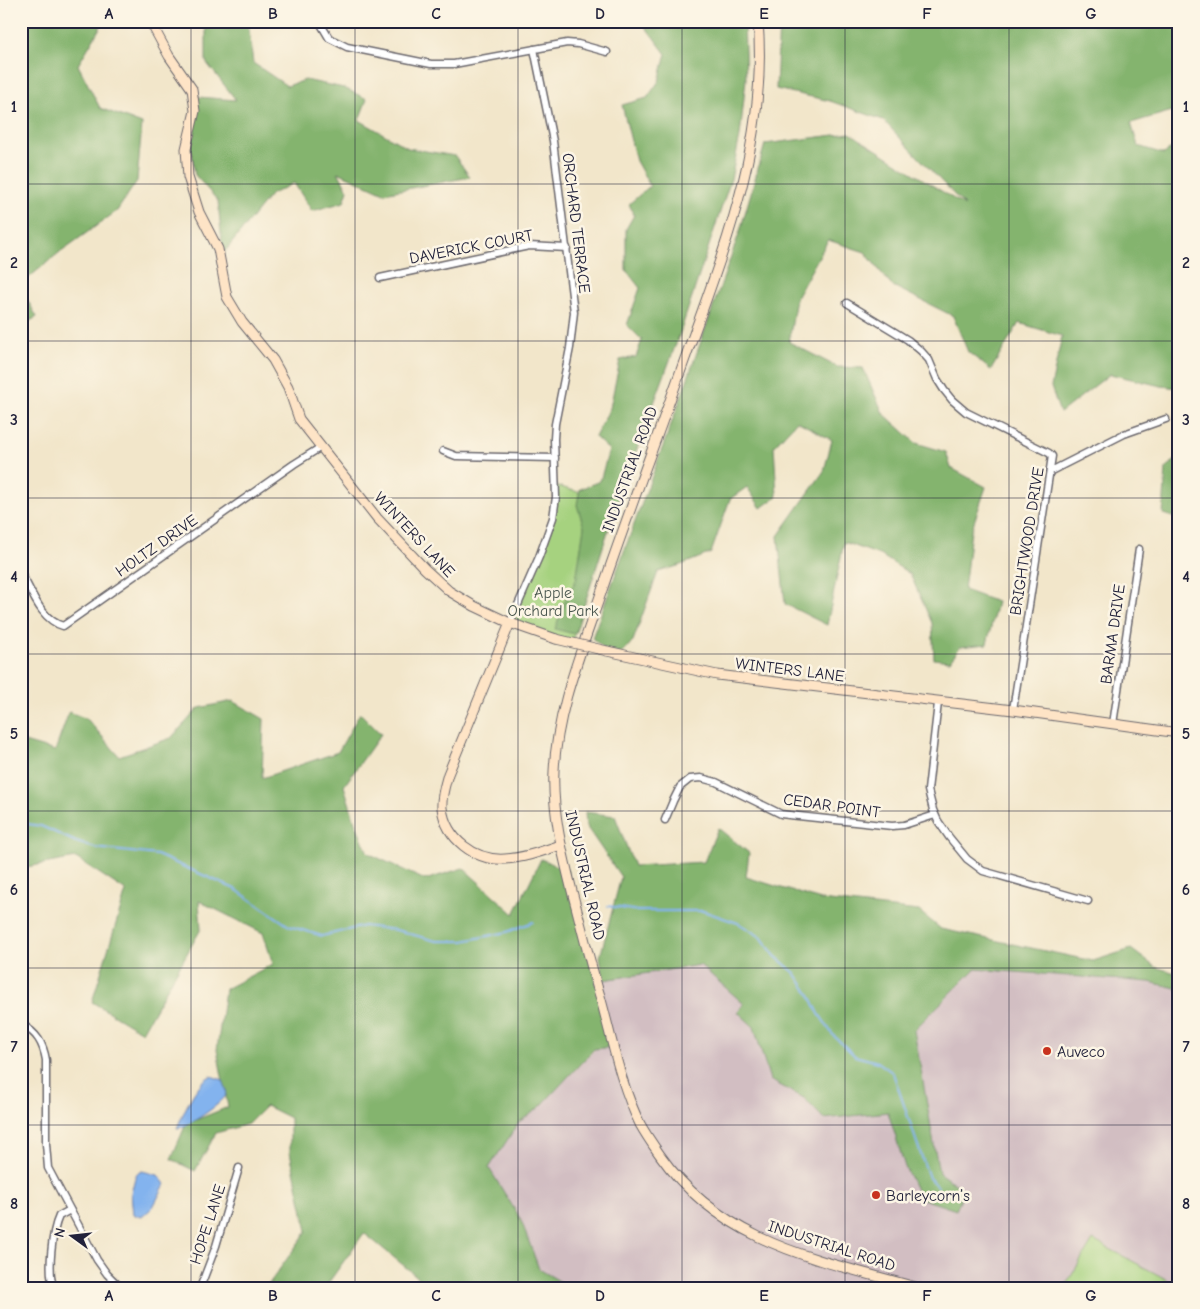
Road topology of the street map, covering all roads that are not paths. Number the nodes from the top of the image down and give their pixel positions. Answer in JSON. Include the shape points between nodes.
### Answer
{"nodes":[{"id":1,"x":150,"y":21,"type":"edge"},
{"id":2,"x":319,"y":21,"type":"edge"},
{"id":3,"x":758,"y":21,"type":"edge"},
{"id":4,"x":534,"y":49,"type":"junction"},
{"id":5,"x":607,"y":52,"type":"dead end"},
{"id":6,"x":567,"y":248,"type":"junction"},
{"id":7,"x":380,"y":278,"type":"dead end"},
{"id":8,"x":847,"y":303,"type":"dead end"},
{"id":9,"x":1166,"y":419,"type":"dead end"},
{"id":10,"x":321,"y":447,"type":"junction"},
{"id":11,"x":443,"y":451,"type":"dead end"},
{"id":12,"x":555,"y":458,"type":"junction"},
{"id":13,"x":1051,"y":471,"type":"junction"},
{"id":14,"x":1139,"y":549,"type":"dead end"},
{"id":15,"x":21,"y":573,"type":"edge"},
{"id":16,"x":510,"y":623,"type":"junction"},
{"id":17,"x":938,"y":703,"type":"junction"},
{"id":18,"x":1013,"y":710,"type":"junction"},
{"id":19,"x":1113,"y":724,"type":"junction"},
{"id":20,"x":1179,"y":733,"type":"edge"},
{"id":21,"x":935,"y":815,"type":"junction"},
{"id":22,"x":665,"y":820,"type":"dead end"},
{"id":23,"x":561,"y":845,"type":"junction"},
{"id":24,"x":1088,"y":902,"type":"dead end"},
{"id":25,"x":21,"y":1024,"type":"edge"},
{"id":26,"x":239,"y":1168,"type":"dead end"},
{"id":27,"x":70,"y":1210,"type":"junction"},
{"id":28,"x":54,"y":1288,"type":"edge"},
{"id":29,"x":121,"y":1288,"type":"edge"},
{"id":30,"x":200,"y":1288,"type":"edge"},
{"id":31,"x":919,"y":1288,"type":"edge"}],
"edges":[{"from":1,"to":10,"type":"street","name":"WINTERS LANE","via":[[192,89],[195,111],[186,149],[188,177],[198,212],[218,248],[227,297],[242,322],[273,360],[300,419]]},
{"from":2,"to":4,"type":"street","via":[[329,38],[347,47],[431,64],[454,64]]},
{"from":3,"to":23,"type":"street","name":"INDUSTRIAL ROAD","via":[[758,106],[747,171],[735,215],[575,665],[557,731],[555,808]]},
{"from":4,"to":5,"type":"street","via":[[572,43]]},
{"from":4,"to":6,"type":"street","name":"ORCHARD TERRACE","via":[[553,141]]},
{"from":6,"to":7,"type":"street","name":"DAVERICK COURT","via":[[529,246]]},
{"from":6,"to":12,"type":"street","name":"ORCHARD TERRACE","via":[[574,312],[555,424]]},
{"from":8,"to":13,"type":"street","name":"BRIGHTWOOD DRIVE","via":[[921,351],[944,390],[966,412],[1049,453],[1052,456]]},
{"from":9,"to":13,"type":"street","via":[[1124,434]]},
{"from":10,"to":15,"type":"street","name":"HOLTZ DRIVE","via":[[64,626],[51,621],[46,615]]},
{"from":10,"to":16,"type":"street","name":"WINTERS LANE","via":[[377,518],[438,582],[459,598]]},
{"from":11,"to":12,"type":"street","via":[[456,456]]},
{"from":12,"to":16,"type":"street","name":"ORCHARD TERRACE","via":[[553,518]]},
{"from":13,"to":18,"type":"street","name":"BRIGHTWOOD DRIVE"},
{"from":14,"to":19,"type":"street","name":"BARMA DRIVE"},
{"from":16,"to":17,"type":"street","name":"WINTERS LANE","bridge":true,"via":[[556,639],[717,676]]},
{"from":16,"to":23,"type":"street","via":[[448,774],[442,809],[448,827],[464,847],[487,858],[520,857]]},
{"from":17,"to":18,"type":"street","name":"WINTERS LANE"},
{"from":17,"to":21,"type":"street","via":[[928,790]]},
{"from":18,"to":19,"type":"street","name":"WINTERS LANE"},
{"from":19,"to":20,"type":"street","name":"WINTERS LANE"},
{"from":21,"to":22,"type":"street","name":"CEDAR POINT","via":[[892,826],[781,814],[716,782],[701,778],[680,787]]},
{"from":21,"to":24,"type":"street","via":[[960,851],[975,866],[998,876]]},
{"from":23,"to":31,"type":"street","name":"INDUSTRIAL ROAD","via":[[613,1047],[629,1096],[640,1125],[673,1173],[724,1218],[765,1241]]},
{"from":25,"to":27,"type":"street","via":[[34,1033],[44,1048],[46,1159]]},
{"from":26,"to":30,"type":"street","name":"HOPE LANE"},
{"from":27,"to":28,"type":"street","via":[[59,1216],[56,1225],[51,1270]]},
{"from":27,"to":29,"type":"street","via":[[97,1260]]}]}
